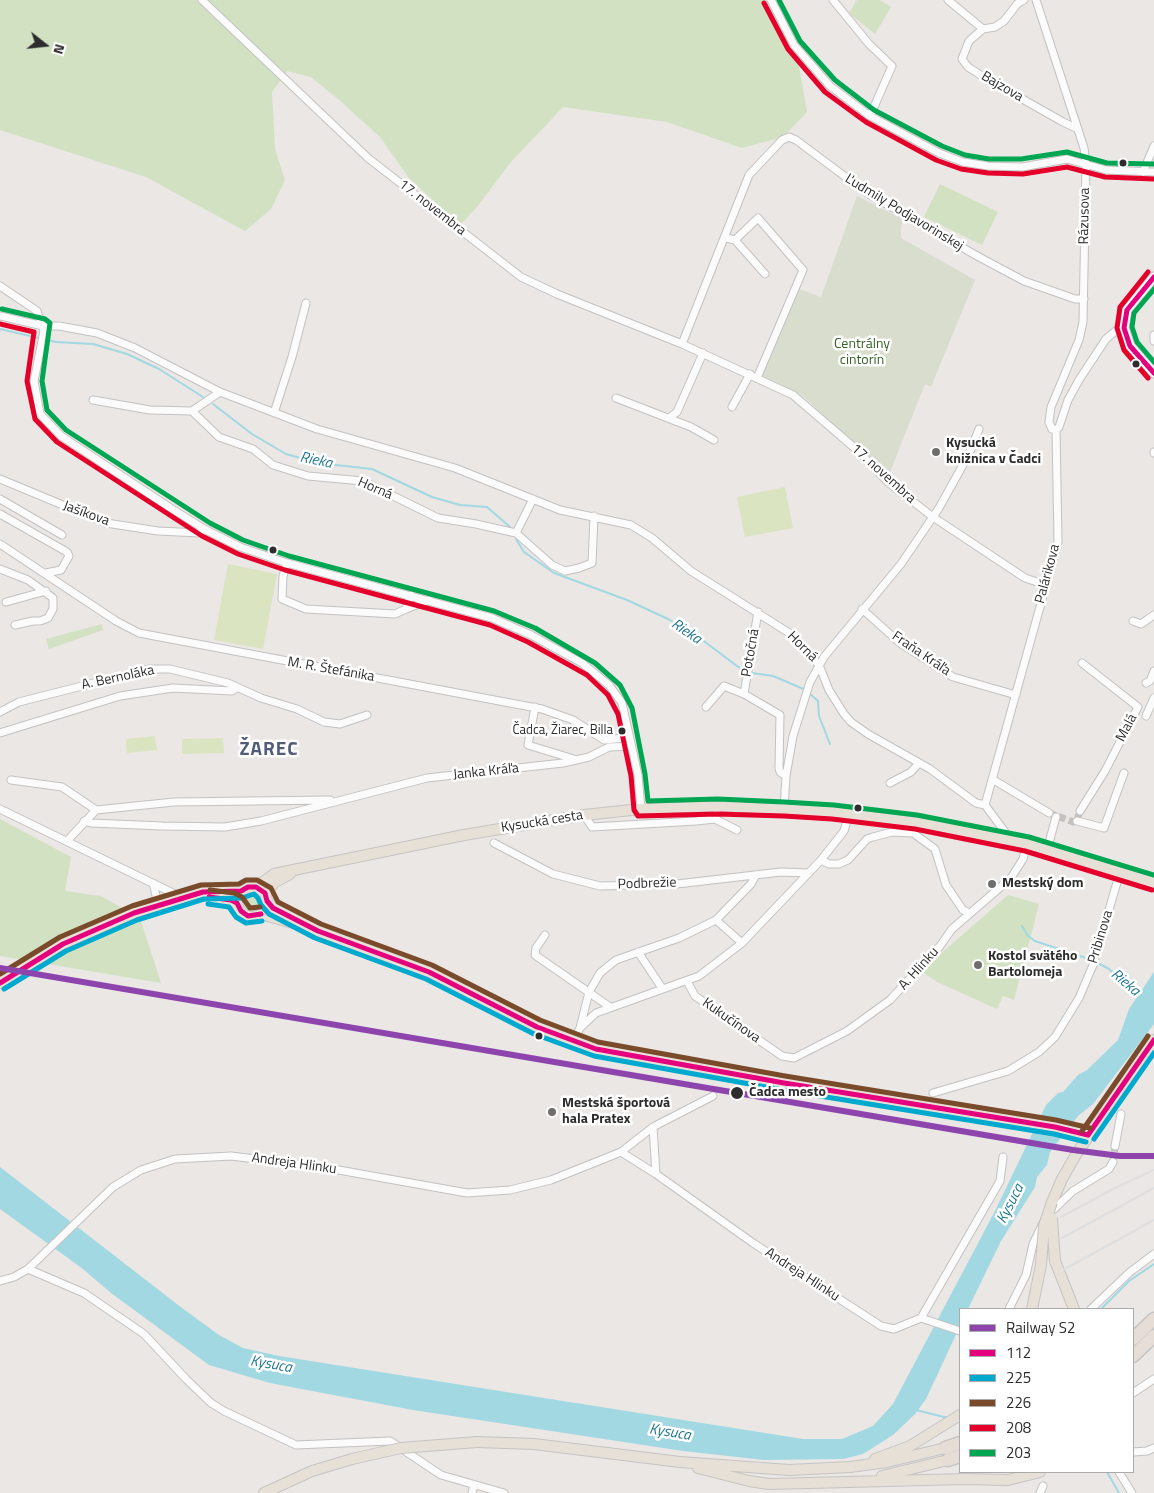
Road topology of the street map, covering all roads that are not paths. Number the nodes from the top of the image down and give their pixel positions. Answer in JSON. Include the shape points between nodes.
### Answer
{"nodes":[{"id":1,"x":202,"y":0,"type":"edge"},
{"id":2,"x":770,"y":0,"type":"edge"},
{"id":3,"x":833,"y":0,"type":"edge"},
{"id":4,"x":948,"y":0,"type":"edge"},
{"id":5,"x":1024,"y":0,"type":"edge"},
{"id":6,"x":1036,"y":0,"type":"edge"},
{"id":7,"x":983,"y":29,"type":"junction"},
{"id":8,"x":870,"y":116,"type":"junction"},
{"id":9,"x":1078,"y":128,"type":"junction"},
{"id":10,"x":1154,"y":146,"type":"edge"},
{"id":11,"x":1086,"y":164,"type":"junction"},
{"id":12,"x":1143,"y":172,"type":"junction"},
{"id":13,"x":1154,"y":172,"type":"edge"},
{"id":14,"x":726,"y":238,"type":"junction"},
{"id":15,"x":735,"y":240,"type":"junction"},
{"id":16,"x":766,"y":274,"type":"dead end"},
{"id":17,"x":1154,"y":278,"type":"edge"},
{"id":18,"x":0,"y":286,"type":"edge"},
{"id":19,"x":1084,"y":299,"type":"junction"},
{"id":20,"x":306,"y":303,"type":"dead end"},
{"id":21,"x":0,"y":316,"type":"edge"},
{"id":22,"x":1124,"y":328,"type":"junction"},
{"id":23,"x":44,"y":329,"type":"junction"},
{"id":24,"x":1154,"y":335,"type":"edge"},
{"id":25,"x":1154,"y":341,"type":"edge"},
{"id":26,"x":682,"y":344,"type":"junction"},
{"id":27,"x":703,"y":353,"type":"junction"},
{"id":28,"x":1154,"y":374,"type":"edge"},
{"id":29,"x":753,"y":376,"type":"junction"},
{"id":30,"x":220,"y":392,"type":"junction"},
{"id":31,"x":616,"y":398,"type":"dead end"},
{"id":32,"x":93,"y":400,"type":"dead end"},
{"id":33,"x":732,"y":407,"type":"dead end"},
{"id":34,"x":192,"y":411,"type":"junction"},
{"id":35,"x":274,"y":413,"type":"junction"},
{"id":36,"x":669,"y":418,"type":"junction"},
{"id":37,"x":979,"y":429,"type":"dead end"},
{"id":38,"x":1056,"y":430,"type":"junction"},
{"id":39,"x":714,"y":440,"type":"dead end"},
{"id":40,"x":0,"y":479,"type":"edge"},
{"id":41,"x":0,"y":499,"type":"edge"},
{"id":42,"x":533,"y":499,"type":"junction"},
{"id":43,"x":0,"y":514,"type":"edge"},
{"id":44,"x":594,"y":516,"type":"junction"},
{"id":45,"x":933,"y":518,"type":"junction"},
{"id":46,"x":206,"y":530,"type":"junction"},
{"id":47,"x":516,"y":533,"type":"junction"},
{"id":48,"x":62,"y":535,"type":"dead end"},
{"id":49,"x":0,"y":544,"type":"edge"},
{"id":50,"x":287,"y":563,"type":"junction"},
{"id":51,"x":0,"y":569,"type":"edge"},
{"id":52,"x":46,"y":573,"type":"junction"},
{"id":53,"x":1046,"y":585,"type":"junction"},
{"id":54,"x":46,"y":591,"type":"junction"},
{"id":55,"x":411,"y":595,"type":"junction"},
{"id":56,"x":430,"y":600,"type":"junction"},
{"id":57,"x":6,"y":602,"type":"dead end"},
{"id":58,"x":406,"y":609,"type":"junction"},
{"id":59,"x":862,"y":609,"type":"junction"},
{"id":60,"x":758,"y":612,"type":"junction"},
{"id":61,"x":1154,"y":615,"type":"edge"},
{"id":62,"x":1133,"y":621,"type":"dead end"},
{"id":63,"x":15,"y":625,"type":"dead end"},
{"id":64,"x":1082,"y":663,"type":"dead end"},
{"id":65,"x":820,"y":665,"type":"junction"},
{"id":66,"x":1154,"y":671,"type":"edge"},
{"id":67,"x":1150,"y":682,"type":"edge"},
{"id":68,"x":237,"y":688,"type":"junction"},
{"id":69,"x":744,"y":694,"type":"junction"},
{"id":70,"x":1016,"y":695,"type":"junction"},
{"id":71,"x":1154,"y":698,"type":"edge"},
{"id":72,"x":535,"y":707,"type":"junction"},
{"id":73,"x":706,"y":707,"type":"dead end"},
{"id":74,"x":0,"y":712,"type":"edge"},
{"id":75,"x":367,"y":715,"type":"dead end"},
{"id":76,"x":1146,"y":716,"type":"dead end"},
{"id":77,"x":0,"y":733,"type":"edge"},
{"id":78,"x":625,"y":738,"type":"dead end"},
{"id":79,"x":632,"y":746,"type":"junction"},
{"id":80,"x":577,"y":760,"type":"junction"},
{"id":81,"x":919,"y":762,"type":"junction"},
{"id":82,"x":1124,"y":773,"type":"dead end"},
{"id":83,"x":786,"y":776,"type":"junction"},
{"id":84,"x":992,"y":779,"type":"junction"},
{"id":85,"x":11,"y":780,"type":"dead end"},
{"id":86,"x":890,"y":783,"type":"dead end"},
{"id":87,"x":341,"y":800,"type":"junction"},
{"id":88,"x":984,"y":805,"type":"junction"},
{"id":89,"x":718,"y":806,"type":"junction"},
{"id":90,"x":784,"y":809,"type":"junction"},
{"id":91,"x":0,"y":810,"type":"edge"},
{"id":92,"x":96,"y":810,"type":"junction"},
{"id":93,"x":641,"y":810,"type":"junction"},
{"id":94,"x":1080,"y":811,"type":"tunnel mouth"},
{"id":95,"x":849,"y":814,"type":"junction"},
{"id":96,"x":584,"y":815,"type":"junction"},
{"id":97,"x":715,"y":819,"type":"junction"},
{"id":98,"x":84,"y":821,"type":"junction"},
{"id":99,"x":1077,"y":821,"type":"tunnel mouth"},
{"id":100,"x":737,"y":830,"type":"dead end"},
{"id":101,"x":1005,"y":832,"type":"dead end"},
{"id":102,"x":67,"y":841,"type":"junction"},
{"id":103,"x":494,"y":843,"type":"dead end"},
{"id":104,"x":1026,"y":844,"type":"junction"},
{"id":105,"x":1046,"y":850,"type":"junction"},
{"id":106,"x":820,"y":860,"type":"junction"},
{"id":107,"x":1120,"y":872,"type":"junction"},
{"id":108,"x":809,"y":873,"type":"junction"},
{"id":109,"x":756,"y":875,"type":"junction"},
{"id":110,"x":153,"y":883,"type":"junction"},
{"id":111,"x":1154,"y":883,"type":"edge"},
{"id":112,"x":241,"y":891,"type":"junction"},
{"id":113,"x":263,"y":894,"type":"junction"},
{"id":114,"x":186,"y":896,"type":"junction"},
{"id":115,"x":237,"y":903,"type":"junction"},
{"id":116,"x":158,"y":904,"type":"junction"},
{"id":117,"x":969,"y":913,"type":"junction"},
{"id":118,"x":261,"y":914,"type":"junction"},
{"id":119,"x":716,"y":920,"type":"junction"},
{"id":120,"x":318,"y":931,"type":"junction"},
{"id":121,"x":545,"y":934,"type":"dead end"},
{"id":122,"x":742,"y":943,"type":"junction"},
{"id":123,"x":638,"y":952,"type":"junction"},
{"id":124,"x":687,"y":981,"type":"junction"},
{"id":125,"x":0,"y":983,"type":"edge"},
{"id":126,"x":662,"y":988,"type":"junction"},
{"id":127,"x":589,"y":992,"type":"junction"},
{"id":128,"x":610,"y":1007,"type":"junction"},
{"id":129,"x":580,"y":1028,"type":"junction"},
{"id":130,"x":1154,"y":1040,"type":"edge"},
{"id":131,"x":573,"y":1042,"type":"junction"},
{"id":132,"x":782,"y":1056,"type":"joint"},
{"id":133,"x":933,"y":1093,"type":"dead end"},
{"id":134,"x":713,"y":1096,"type":"dead end"},
{"id":135,"x":1121,"y":1114,"type":"dead end"},
{"id":136,"x":653,"y":1127,"type":"junction"},
{"id":137,"x":1088,"y":1136,"type":"junction"},
{"id":138,"x":1115,"y":1146,"type":"tunnel mouth"},
{"id":139,"x":622,"y":1152,"type":"junction"},
{"id":140,"x":1003,"y":1157,"type":"dead end"},
{"id":141,"x":1113,"y":1162,"type":"tunnel mouth"},
{"id":142,"x":656,"y":1174,"type":"junction"},
{"id":143,"x":1052,"y":1202,"type":"junction"},
{"id":144,"x":1154,"y":1254,"type":"edge"},
{"id":145,"x":28,"y":1269,"type":"junction"},
{"id":146,"x":0,"y":1281,"type":"edge"},
{"id":147,"x":1010,"y":1308,"type":"edge"},
{"id":148,"x":1032,"y":1308,"type":"edge"},
{"id":149,"x":1074,"y":1308,"type":"edge"},
{"id":150,"x":1092,"y":1308,"type":"edge"},
{"id":151,"x":925,"y":1319,"type":"junction"},
{"id":152,"x":1154,"y":1319,"type":"edge"},
{"id":153,"x":959,"y":1331,"type":"edge"},
{"id":154,"x":1154,"y":1336,"type":"edge"},
{"id":155,"x":1134,"y":1338,"type":"edge"},
{"id":156,"x":1134,"y":1355,"type":"edge"},
{"id":157,"x":1154,"y":1379,"type":"edge"},
{"id":158,"x":1134,"y":1392,"type":"edge"},
{"id":159,"x":959,"y":1416,"type":"edge"},
{"id":160,"x":959,"y":1444,"type":"edge"},
{"id":161,"x":1154,"y":1448,"type":"edge"},
{"id":162,"x":1134,"y":1452,"type":"edge"},
{"id":163,"x":951,"y":1454,"type":"edge"},
{"id":164,"x":680,"y":1462,"type":"junction"},
{"id":165,"x":850,"y":1467,"type":"junction"},
{"id":166,"x":1036,"y":1473,"type":"edge"},
{"id":167,"x":1119,"y":1473,"type":"edge"},
{"id":168,"x":849,"y":1481,"type":"junction"},
{"id":169,"x":474,"y":1485,"type":"junction"},
{"id":170,"x":264,"y":1493,"type":"edge"},
{"id":171,"x":472,"y":1493,"type":"edge"},
{"id":172,"x":504,"y":1493,"type":"edge"},
{"id":173,"x":1132,"y":1493,"type":"edge"}],
"edges":[{"from":1,"to":26,"type":"street","name":"17. novembra","via":[[368,158],[521,277]]},
{"from":2,"to":8,"type":"street","via":[[794,46],[830,86]]},
{"from":3,"to":8,"type":"street","via":[[892,66]]},
{"from":4,"to":7,"type":"street"},
{"from":5,"to":7,"type":"street","via":[[995,28]]},
{"from":6,"to":9,"type":"street","name":"Rázusova"},
{"from":7,"to":9,"type":"street","name":"Bajzova","via":[[969,40],[962,59],[968,67]]},
{"from":8,"to":11,"type":"street","via":[[939,153],[963,162],[1022,167],[1068,159]]},
{"from":9,"to":11,"type":"street","name":"Rázusova"},
{"from":10,"to":12,"type":"street"},
{"from":11,"to":12,"type":"street","via":[[1106,170]]},
{"from":11,"to":19,"type":"street","name":"Rázusova"},
{"from":12,"to":13,"type":"street"},
{"from":14,"to":15,"type":"street"},
{"from":14,"to":19,"type":"street","name":"Ľudmily Podjavorinskej","via":[[749,174],[782,140],[789,137],[867,193],[999,268],[1035,286]]},
{"from":14,"to":26,"type":"street","name":"Ľudmily Podjavorinskej"},
{"from":15,"to":16,"type":"street"},
{"from":15,"to":29,"type":"street","via":[[758,218],[803,270]]},
{"from":17,"to":22,"type":"main road","via":[[1127,310]]},
{"from":18,"to":23,"type":"street","via":[[37,312]]},
{"from":19,"to":38,"type":"street","name":"Rázusova","via":[[1079,340],[1050,407],[1049,422]]},
{"from":20,"to":35,"type":"street"},
{"from":21,"to":23,"type":"street","name":"Horná"},
{"from":22,"to":28,"type":"main road","via":[[1130,346]]},
{"from":22,"to":38,"type":"street","name":"Palárikova","via":[[1106,338],[1068,400]]},
{"from":23,"to":30,"type":"street","name":"Horná","via":[[59,326],[97,333],[135,348]]},
{"from":23,"to":46,"type":"street","via":[[34,381],[40,414],[61,436]]},
{"from":24,"to":25,"type":"street"},
{"from":26,"to":27,"type":"street","name":"17. novembra"},
{"from":27,"to":29,"type":"street","name":"17. novembra"},
{"from":27,"to":36,"type":"street","via":[[677,412]]},
{"from":29,"to":33,"type":"street"},
{"from":29,"to":45,"type":"street","name":"17. novembra","via":[[793,395],[857,450],[898,491]]},
{"from":30,"to":34,"type":"street"},
{"from":30,"to":35,"type":"street","name":"Horná"},
{"from":31,"to":36,"type":"street"},
{"from":32,"to":34,"type":"street","via":[[150,410]]},
{"from":34,"to":47,"type":"street","name":"Horná","via":[[219,437],[253,449],[273,465],[308,476],[363,481],[438,518]]},
{"from":35,"to":42,"type":"street","name":"Horná","via":[[317,429],[455,468]]},
{"from":36,"to":39,"type":"street"},
{"from":37,"to":45,"type":"street","via":[[969,454]]},
{"from":38,"to":53,"type":"street","name":"Palárikova","via":[[1058,542]]},
{"from":40,"to":46,"type":"street","name":"Jašíkova","via":[[106,523],[158,531],[200,533]]},
{"from":41,"to":48,"type":"street","name":"Jašíkova"},
{"from":42,"to":44,"type":"street","name":"Horná","via":[[560,510]]},
{"from":42,"to":47,"type":"street"},
{"from":43,"to":52,"type":"street","via":[[67,552],[69,556],[61,570]]},
{"from":44,"to":47,"type":"street","name":"Horná","via":[[592,563],[579,568],[565,571],[552,566]]},
{"from":44,"to":60,"type":"street","name":"Horná","via":[[620,521],[642,531],[677,561]]},
{"from":45,"to":53,"type":"street","name":"17. novembra","via":[[1024,578]]},
{"from":45,"to":59,"type":"street","via":[[901,564]]},
{"from":46,"to":50,"type":"street","via":[[240,547]]},
{"from":49,"to":52,"type":"street","name":"M. R. Štefánika"},
{"from":50,"to":55,"type":"street"},
{"from":50,"to":58,"type":"street","via":[[282,599],[306,609],[395,614]]},
{"from":51,"to":54,"type":"street"},
{"from":52,"to":72,"type":"street","name":"M. R. Štefánika","via":[[139,633]]},
{"from":53,"to":70,"type":"street","name":"Palárikova"},
{"from":54,"to":57,"type":"street"},
{"from":54,"to":63,"type":"street","via":[[54,598],[48,618]]},
{"from":55,"to":56,"type":"street"},
{"from":55,"to":58,"type":"street"},
{"from":56,"to":58,"type":"street"},
{"from":56,"to":79,"type":"street","via":[[492,618],[531,635],[591,669],[619,696]]},
{"from":59,"to":65,"type":"street"},
{"from":59,"to":70,"type":"street","name":"Fraňa Kráľa","via":[[900,642],[953,677]]},
{"from":60,"to":65,"type":"street","name":"Horná","via":[[794,636]]},
{"from":60,"to":69,"type":"street","name":"Potočná"},
{"from":61,"to":62,"type":"street","via":[[1141,624]]},
{"from":64,"to":94,"type":"street","name":"Malá","via":[[1138,707]]},
{"from":65,"to":81,"type":"street","name":"Horná","via":[[829,690],[844,714],[868,734]]},
{"from":65,"to":83,"type":"street","via":[[802,702]]},
{"from":66,"to":67,"type":"street"},
{"from":68,"to":74,"type":"street","name":"A. Bernoláka","via":[[170,669],[149,669],[19,702]]},
{"from":68,"to":75,"type":"street","name":"A. Bernoláka","via":[[324,722],[340,724]]},
{"from":68,"to":77,"type":"street","name":"A. Bernoláka","via":[[232,692],[173,688],[120,696]]},
{"from":69,"to":73,"type":"street","name":"Potočná","via":[[724,686]]},
{"from":69,"to":83,"type":"street","name":"Potočná","via":[[780,715],[779,768]]},
{"from":70,"to":84,"type":"street","name":"Palárikova"},
{"from":71,"to":76,"type":"street"},
{"from":72,"to":78,"type":"street","name":"M. R. Štefánika","via":[[573,720],[604,740]]},
{"from":72,"to":80,"type":"street","via":[[528,745]]},
{"from":79,"to":80,"type":"street","name":"Janka Kráľa","via":[[609,747]]},
{"from":79,"to":93,"type":"street"},
{"from":80,"to":87,"type":"street","name":"Janka Kráľa","via":[[427,778]]},
{"from":81,"to":86,"type":"street","via":[[911,772]]},
{"from":81,"to":88,"type":"street","name":"Horná","via":[[976,803]]},
{"from":82,"to":99,"type":"street","via":[[1104,828]]},
{"from":83,"to":90,"type":"street"},
{"from":84,"to":88,"type":"street","name":"Palárikova"},
{"from":84,"to":105,"type":"street","via":[[1052,815]]},
{"from":85,"to":92,"type":"street","via":[[62,786]]},
{"from":87,"to":92,"type":"street","name":"Janka Kráľa","via":[[174,802]]},
{"from":87,"to":98,"type":"street","name":"Janka Kráľa","via":[[225,827]]},
{"from":88,"to":101,"type":"street"},
{"from":89,"to":90,"type":"main road","name":"Kysucká cesta"},
{"from":89,"to":93,"type":"main road","name":"Kysucká cesta"},
{"from":89,"to":97,"type":"street"},
{"from":90,"to":95,"type":"main road","name":"Kysucká cesta"},
{"from":91,"to":102,"type":"street"},
{"from":92,"to":98,"type":"street"},
{"from":93,"to":96,"type":"main road","name":"Kysucká cesta"},
{"from":95,"to":104,"type":"main road","name":"Kysucká cesta","via":[[932,824]]},
{"from":95,"to":106,"type":"street","via":[[844,831]]},
{"from":96,"to":97,"type":"street","via":[[592,826]]},
{"from":96,"to":113,"type":"main road","name":"Kysucká cesta","via":[[464,835],[274,874]]},
{"from":97,"to":100,"type":"street"},
{"from":98,"to":102,"type":"street"},
{"from":102,"to":110,"type":"street"},
{"from":103,"to":109,"type":"street","name":"Podbrežie","via":[[553,874],[600,886],[677,884]]},
{"from":104,"to":105,"type":"main road","name":"Kysucká cesta"},
{"from":104,"to":117,"type":"street","name":"A. Hlinku","via":[[1023,859],[1011,878]]},
{"from":105,"to":107,"type":"main road","name":"Kysucká cesta"},
{"from":106,"to":108,"type":"street"},
{"from":106,"to":117,"type":"street","via":[[839,864],[848,860],[867,839],[892,832],[914,833],[935,849],[946,885],[963,910]]},
{"from":107,"to":111,"type":"main road","name":"Kysucká cesta"},
{"from":107,"to":133,"type":"street","name":"Pribinova","via":[[1093,965],[1055,1038],[1040,1052],[1008,1071]]},
{"from":108,"to":109,"type":"street","name":"Podbrežie"},
{"from":108,"to":122,"type":"street"},
{"from":109,"to":119,"type":"street"},
{"from":110,"to":114,"type":"street"},
{"from":110,"to":116,"type":"street"},
{"from":112,"to":113,"type":"main road","name":"Kysucká cesta","via":[[248,887]]},
{"from":112,"to":114,"type":"main road","name":"Kysucká cesta"},
{"from":112,"to":115,"type":"main road"},
{"from":113,"to":118,"type":"main road"},
{"from":113,"to":120,"type":"main road","via":[[274,908]]},
{"from":114,"to":115,"type":"main road","name":"Kysucká cesta"},
{"from":114,"to":116,"type":"main road","name":"Kysucká cesta"},
{"from":115,"to":118,"type":"main road","name":"Kysucká cesta","via":[[244,914],[253,917]]},
{"from":116,"to":125,"type":"main road","name":"Kysucká cesta","via":[[63,944]]},
{"from":117,"to":132,"type":"street","name":"A. Hlinku","via":[[904,987],[879,1009],[847,1031],[799,1056]]},
{"from":118,"to":120,"type":"main road"},
{"from":119,"to":122,"type":"street"},
{"from":119,"to":123,"type":"street","via":[[679,938]]},
{"from":120,"to":131,"type":"main road","via":[[429,972]]},
{"from":121,"to":127,"type":"street","via":[[535,956]]},
{"from":122,"to":124,"type":"street","via":[[706,972]]},
{"from":123,"to":126,"type":"street"},
{"from":123,"to":127,"type":"street","via":[[616,960],[600,972]]},
{"from":124,"to":126,"type":"street"},
{"from":124,"to":132,"type":"street","name":"Kukučínova","via":[[696,996]]},
{"from":126,"to":128,"type":"street"},
{"from":127,"to":128,"type":"street"},
{"from":127,"to":129,"type":"street"},
{"from":128,"to":129,"type":"street","via":[[596,1013]]},
{"from":129,"to":131,"type":"street"},
{"from":130,"to":137,"type":"main road"},
{"from":131,"to":137,"type":"main road","via":[[622,1056],[1055,1126]]},
{"from":134,"to":136,"type":"street","name":"Andreja Hlinku"},
{"from":135,"to":138,"type":"street"},
{"from":136,"to":139,"type":"street","name":"Andreja Hlinku"},
{"from":136,"to":142,"type":"street"},
{"from":137,"to":143,"type":"main road"},
{"from":139,"to":142,"type":"street","name":"Andreja Hlinku"},
{"from":139,"to":145,"type":"street","name":"Andreja Hlinku","via":[[551,1180],[510,1190],[467,1193],[322,1167],[215,1155],[188,1157],[131,1175],[104,1194]]},
{"from":140,"to":151,"type":"street","via":[[1000,1181]]},
{"from":141,"to":147,"type":"street","via":[[1109,1169],[1066,1197],[1043,1222],[1033,1244],[1026,1275]]},
{"from":142,"to":151,"type":"street","name":"Andreja Hlinku","via":[[753,1243],[881,1326],[894,1329]]},
{"from":143,"to":148,"type":"main road","bridge":true,"via":[[1044,1226]]},
{"from":143,"to":149,"type":"main road","bridge":true,"via":[[1055,1261]]},
{"from":144,"to":150,"type":"street"},
{"from":145,"to":146,"type":"street","name":"Andreja Hlinku"},
{"from":145,"to":169,"type":"street","via":[[84,1293],[144,1334],[186,1379],[224,1411],[296,1445],[390,1441],[441,1475]]},
{"from":151,"to":153,"type":"street"},
{"from":152,"to":155,"type":"highway"},
{"from":154,"to":156,"type":"highway"},
{"from":157,"to":158,"type":"street"},
{"from":159,"to":165,"type":"main road","via":[[910,1446]]},
{"from":160,"to":163,"type":"highway"},
{"from":161,"to":162,"type":"street"},
{"from":163,"to":165,"type":"main road"},
{"from":163,"to":168,"type":"main road","via":[[891,1474]]},
{"from":164,"to":165,"type":"main road","via":[[789,1470]]},
{"from":164,"to":168,"type":"main road","via":[[714,1473],[769,1484]]},
{"from":164,"to":170,"type":"main road","bridge":true,"via":[[542,1445],[477,1442],[401,1448],[352,1459]]},
{"from":166,"to":168,"type":"main road","via":[[1008,1480]]},
{"from":167,"to":173,"type":"street"},
{"from":169,"to":171,"type":"street"},
{"from":169,"to":172,"type":"street"}]}
